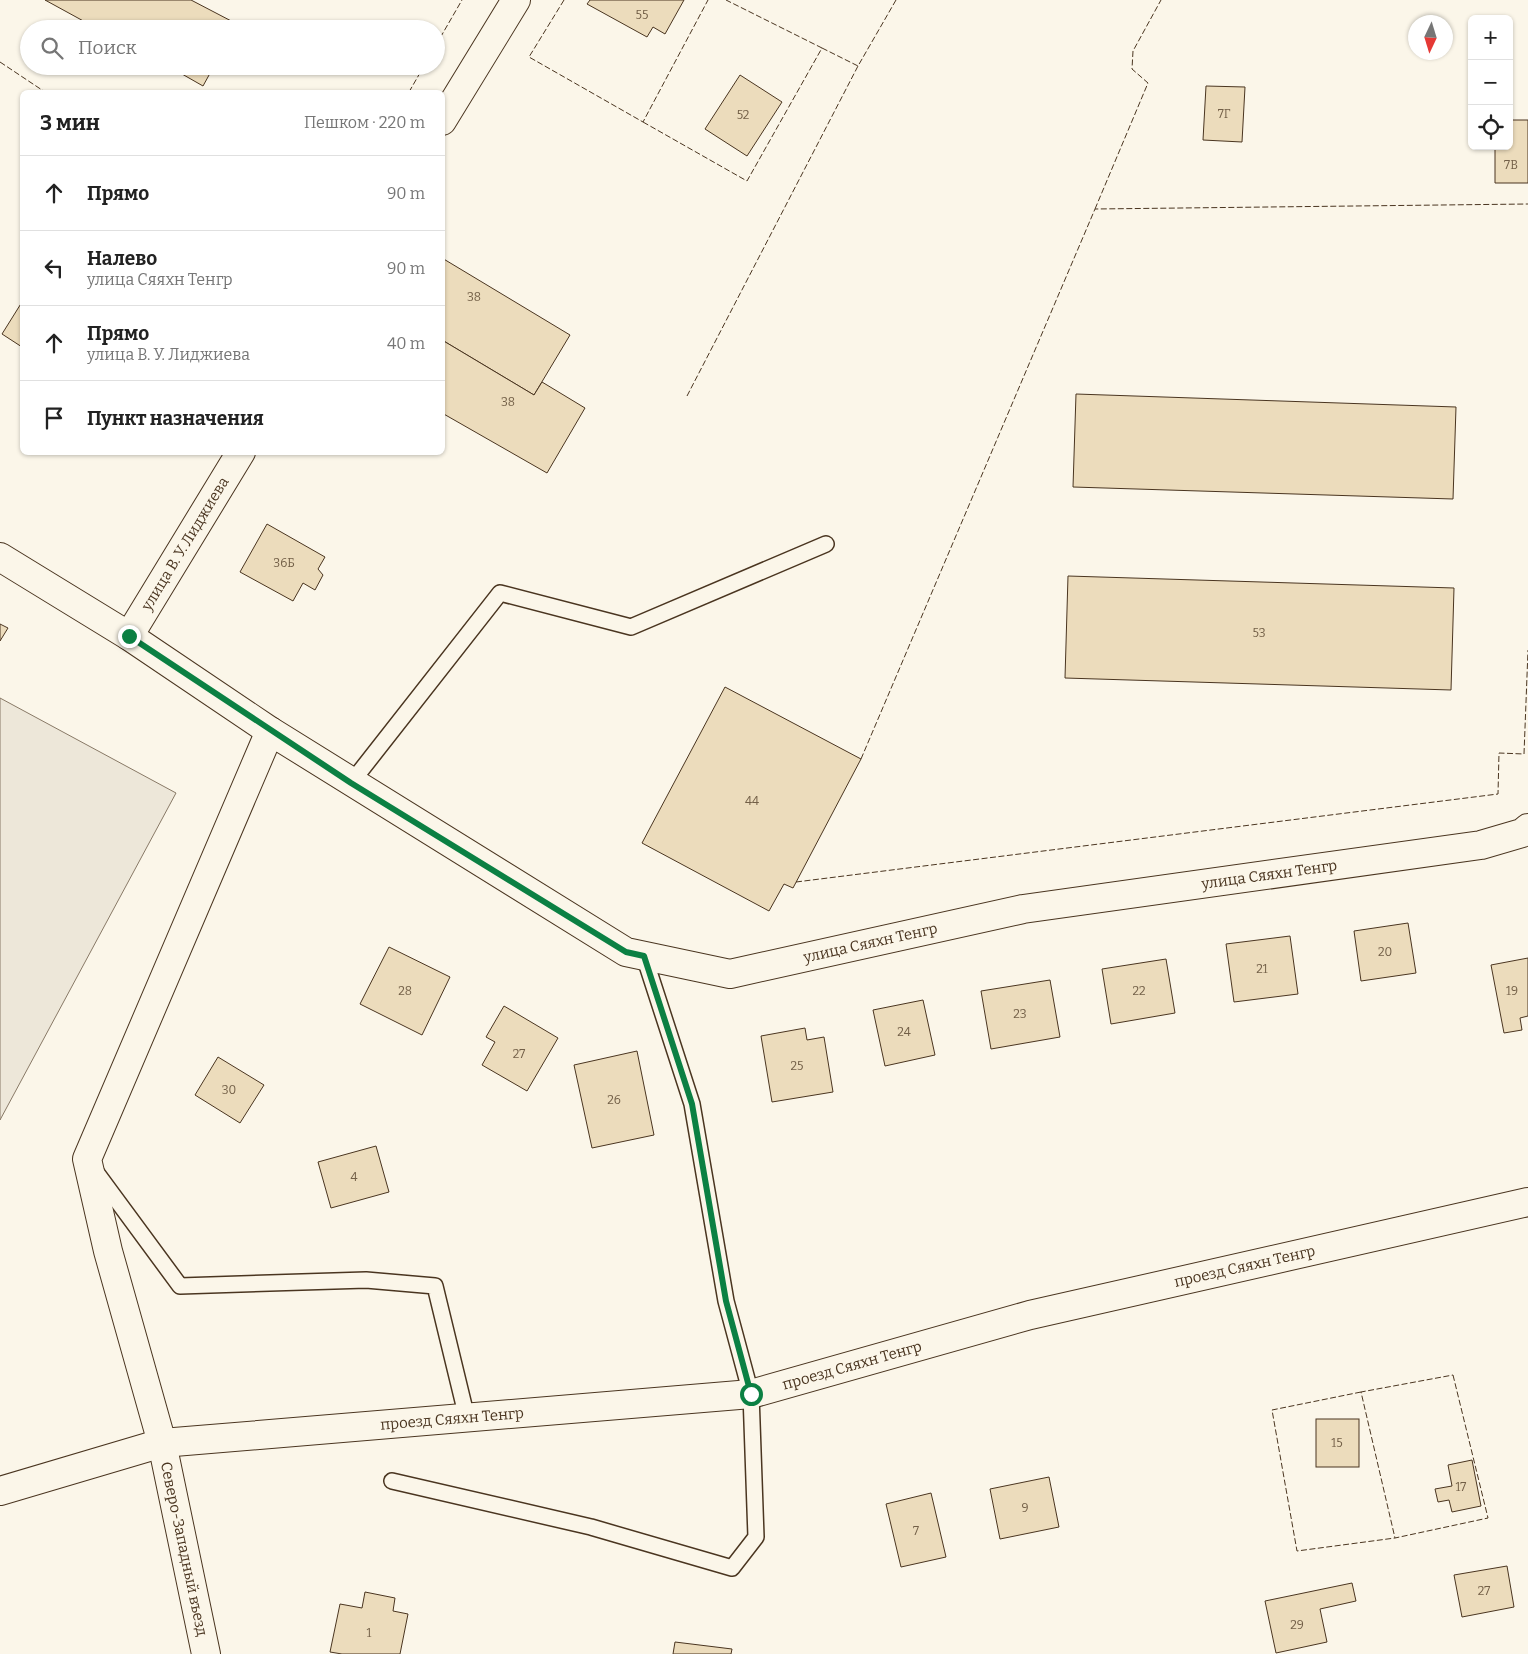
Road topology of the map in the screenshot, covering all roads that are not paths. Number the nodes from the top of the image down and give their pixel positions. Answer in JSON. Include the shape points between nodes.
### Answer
{"nodes":[{"id":1,"x":516,"y":0,"type":"edge"},
{"id":2,"x":445,"y":116,"type":"edge"},
{"id":3,"x":239,"y":455,"type":"edge"},
{"id":4,"x":826,"y":544,"type":"dead end"},
{"id":5,"x":0,"y":557,"type":"edge"},
{"id":6,"x":129,"y":636,"type":"junction"},
{"id":7,"x":270,"y":731,"type":"junction"},
{"id":8,"x":351,"y":783,"type":"junction"},
{"id":9,"x":1526,"y":834,"type":"edge"},
{"id":10,"x":644,"y":956,"type":"junction"},
{"id":11,"x":87,"y":1159,"type":"junction"},
{"id":12,"x":1528,"y":1202,"type":"edge"},
{"id":13,"x":751,"y":1394,"type":"junction"},
{"id":14,"x":467,"y":1418,"type":"junction"},
{"id":15,"x":162,"y":1443,"type":"junction"},
{"id":16,"x":392,"y":1482,"type":"dead end"},
{"id":17,"x":0,"y":1490,"type":"edge"},
{"id":18,"x":206,"y":1654,"type":"edge"}],
"edges":[{"from":1,"to":2,"type":"street"},
{"from":3,"to":6,"type":"street","name":"улица В. У. Лиджиева"},
{"from":4,"to":8,"type":"lane","via":[[631,627],[500,593]]},
{"from":5,"to":6,"type":"street"},
{"from":6,"to":7,"type":"street"},
{"from":7,"to":8,"type":"street","name":"улица Сяяхн Тенгр"},
{"from":7,"to":11,"type":"street"},
{"from":8,"to":10,"type":"street","name":"улица Сяяхн Тенгр","via":[[626,952]]},
{"from":9,"to":10,"type":"street","name":"улица Сяяхн Тенгр","via":[[1481,845],[1023,909],[730,974]]},
{"from":10,"to":13,"type":"lane","via":[[692,1104],[726,1301]]},
{"from":11,"to":14,"type":"lane","via":[[180,1286],[366,1280],[435,1286]]},
{"from":11,"to":15,"type":"street","name":"Северо-Западный въезд","via":[[108,1251]]},
{"from":12,"to":13,"type":"street","name":"проезд Сяяхн Тенгр","via":[[1030,1315]]},
{"from":13,"to":14,"type":"street","name":"проезд Сяяхн Тенгр"},
{"from":13,"to":16,"type":"lane","via":[[756,1537],[732,1568],[591,1527]]},
{"from":14,"to":15,"type":"street","name":"проезд Сяяхн Тенгр"},
{"from":15,"to":17,"type":"street","name":"проезд Сяяхн Тенгр"},
{"from":15,"to":18,"type":"street","name":"Северо-Западный въезд"}]}
